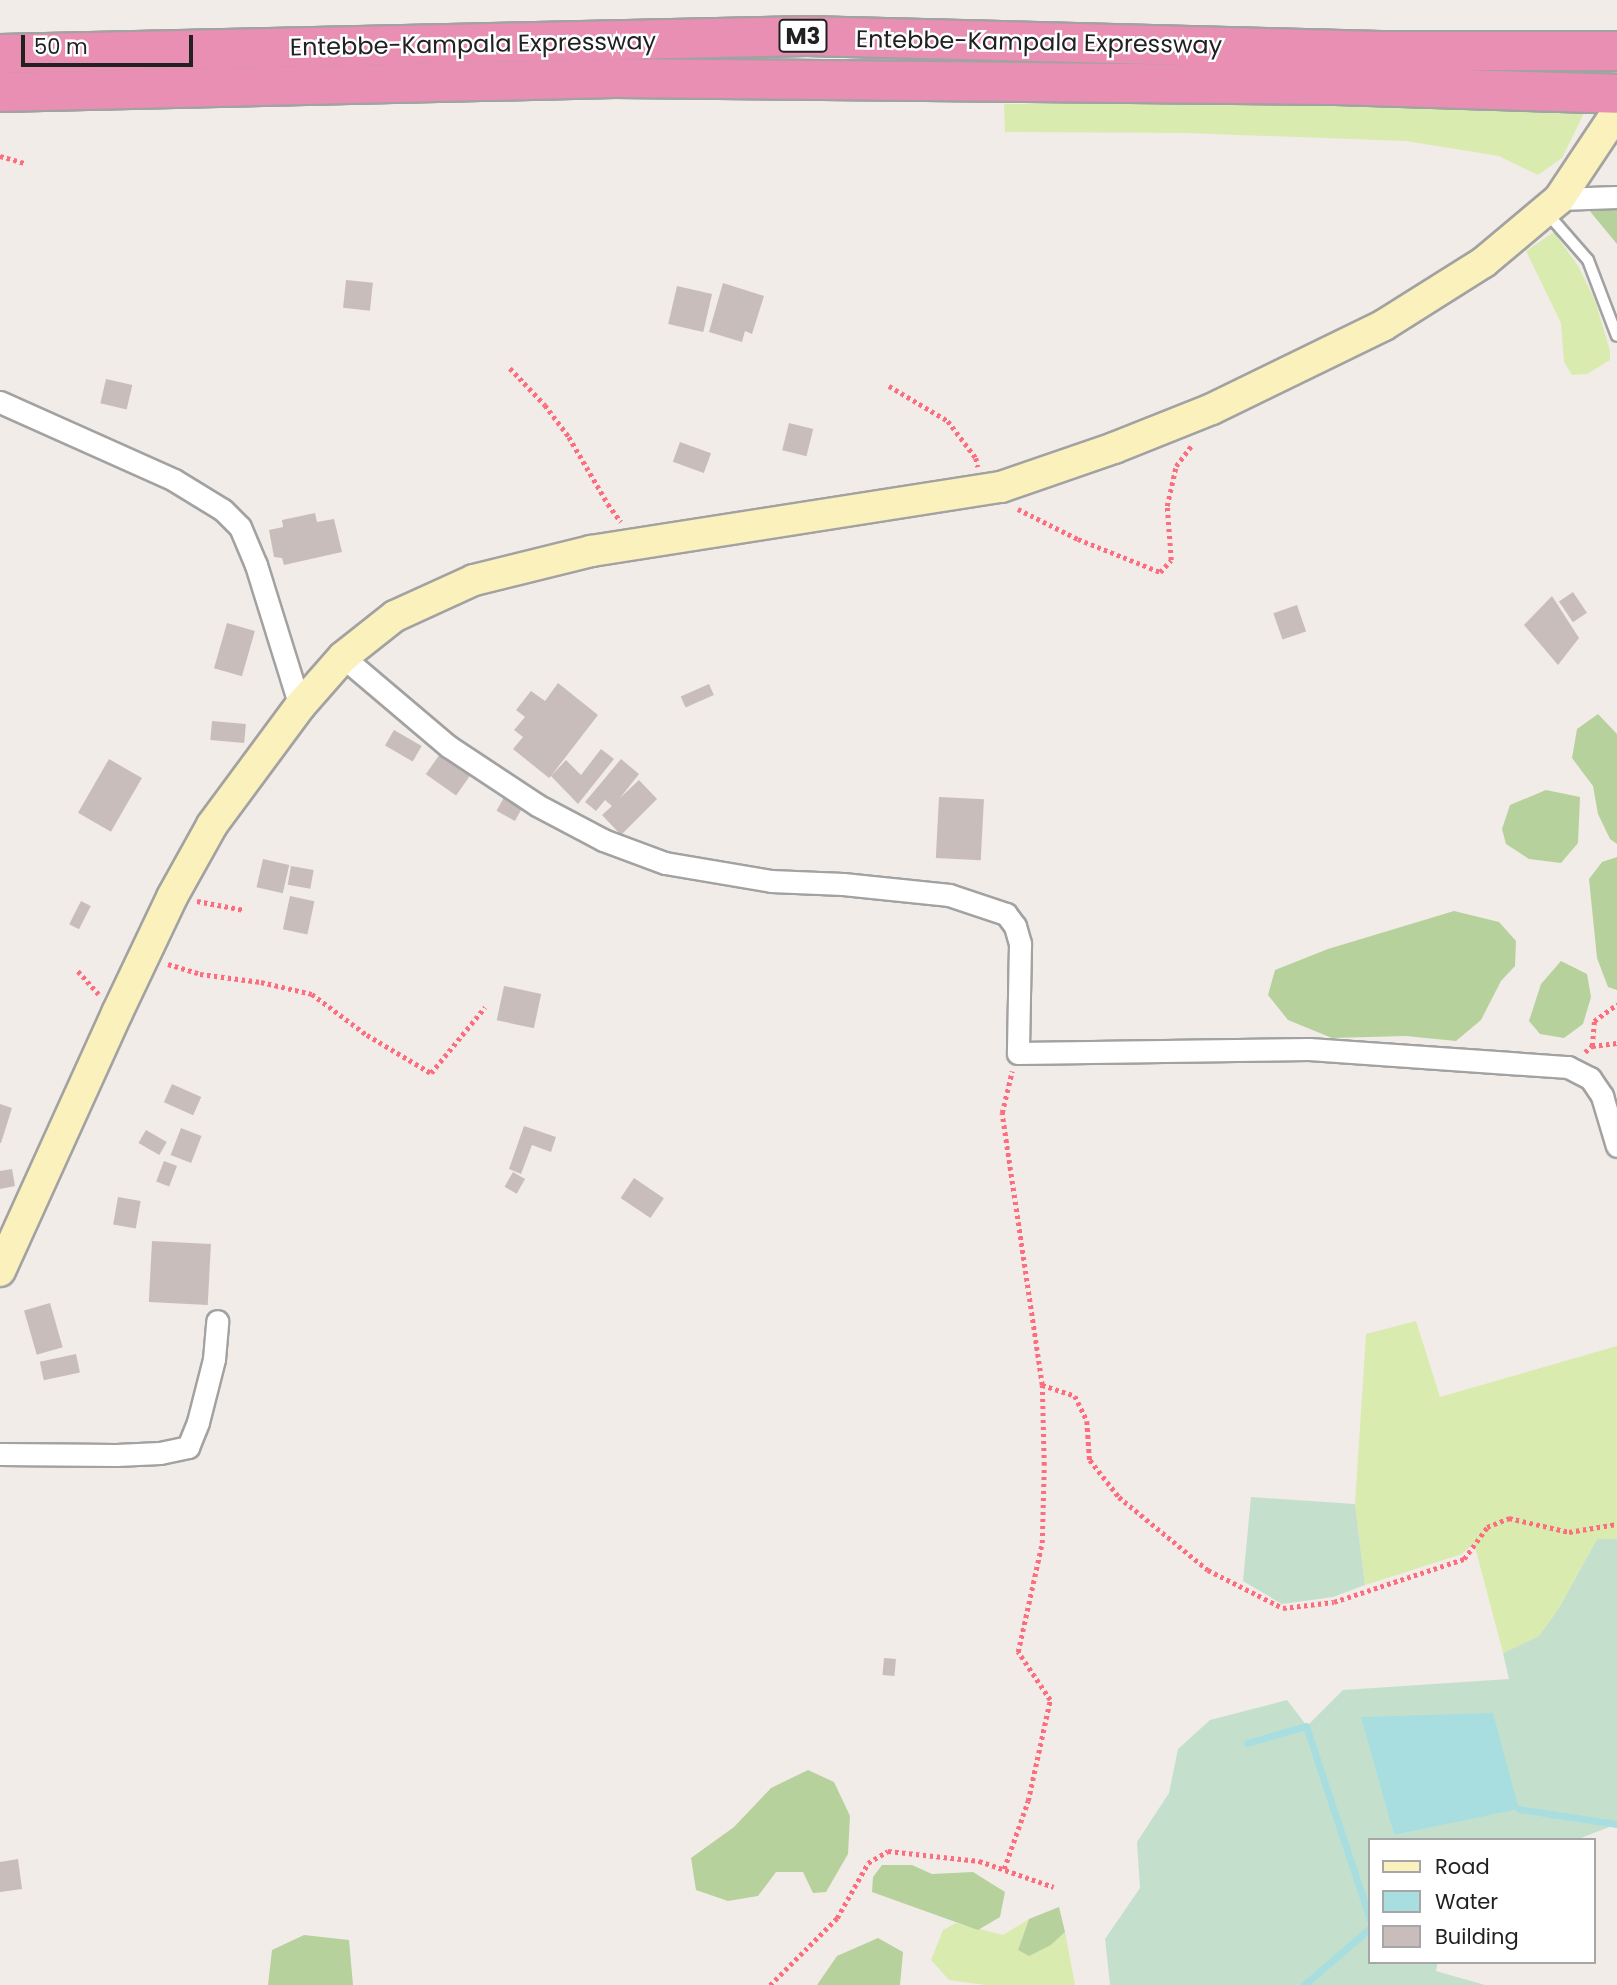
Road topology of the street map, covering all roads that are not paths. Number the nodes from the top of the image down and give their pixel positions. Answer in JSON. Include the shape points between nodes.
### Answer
{"nodes":[{"id":1,"x":1612,"y":51,"type":"edge"},
{"id":2,"x":0,"y":54,"type":"edge"},
{"id":3,"x":0,"y":92,"type":"edge"},
{"id":4,"x":1607,"y":100,"type":"edge"},
{"id":5,"x":1617,"y":197,"type":"edge"},
{"id":6,"x":1553,"y":205,"type":"junction"},
{"id":7,"x":1617,"y":336,"type":"edge"},
{"id":8,"x":0,"y":402,"type":"edge"},
{"id":9,"x":343,"y":657,"type":"junction"},
{"id":10,"x":300,"y":706,"type":"junction"},
{"id":11,"x":1617,"y":1146,"type":"edge"},
{"id":12,"x":0,"y":1271,"type":"edge"},
{"id":13,"x":216,"y":1321,"type":"dead end"},
{"id":14,"x":0,"y":1454,"type":"edge"}],
"edges":[{"from":1,"to":2,"type":"highway","name":"Entebbe-Kampala Expressway","number":"M3","via":[[1381,51],[807,36]]},
{"from":3,"to":4,"type":"highway","name":"Entebbe-Kampala Expressway","number":"M3","via":[[615,78],[1309,84]]},
{"from":4,"to":6,"type":"main road"},
{"from":5,"to":6,"type":"street"},
{"from":6,"to":7,"type":"lane","via":[[1588,260]]},
{"from":6,"to":9,"type":"main road","via":[[1484,262],[1384,326],[1212,409],[1114,448],[982,492],[637,542],[515,568],[474,580],[395,616]]},
{"from":8,"to":10,"type":"street","via":[[174,481],[223,510],[240,527]]},
{"from":9,"to":10,"type":"main road"},
{"from":9,"to":11,"type":"street","via":[[448,746],[537,805],[603,840],[665,863],[771,881],[949,895],[1006,914],[1020,944],[1018,1053],[1309,1049],[1569,1067],[1590,1078],[1602,1096]]},
{"from":10,"to":12,"type":"main road","via":[[212,825],[172,897]]},
{"from":13,"to":14,"type":"street","via":[[214,1359],[188,1447],[160,1453]]}]}
